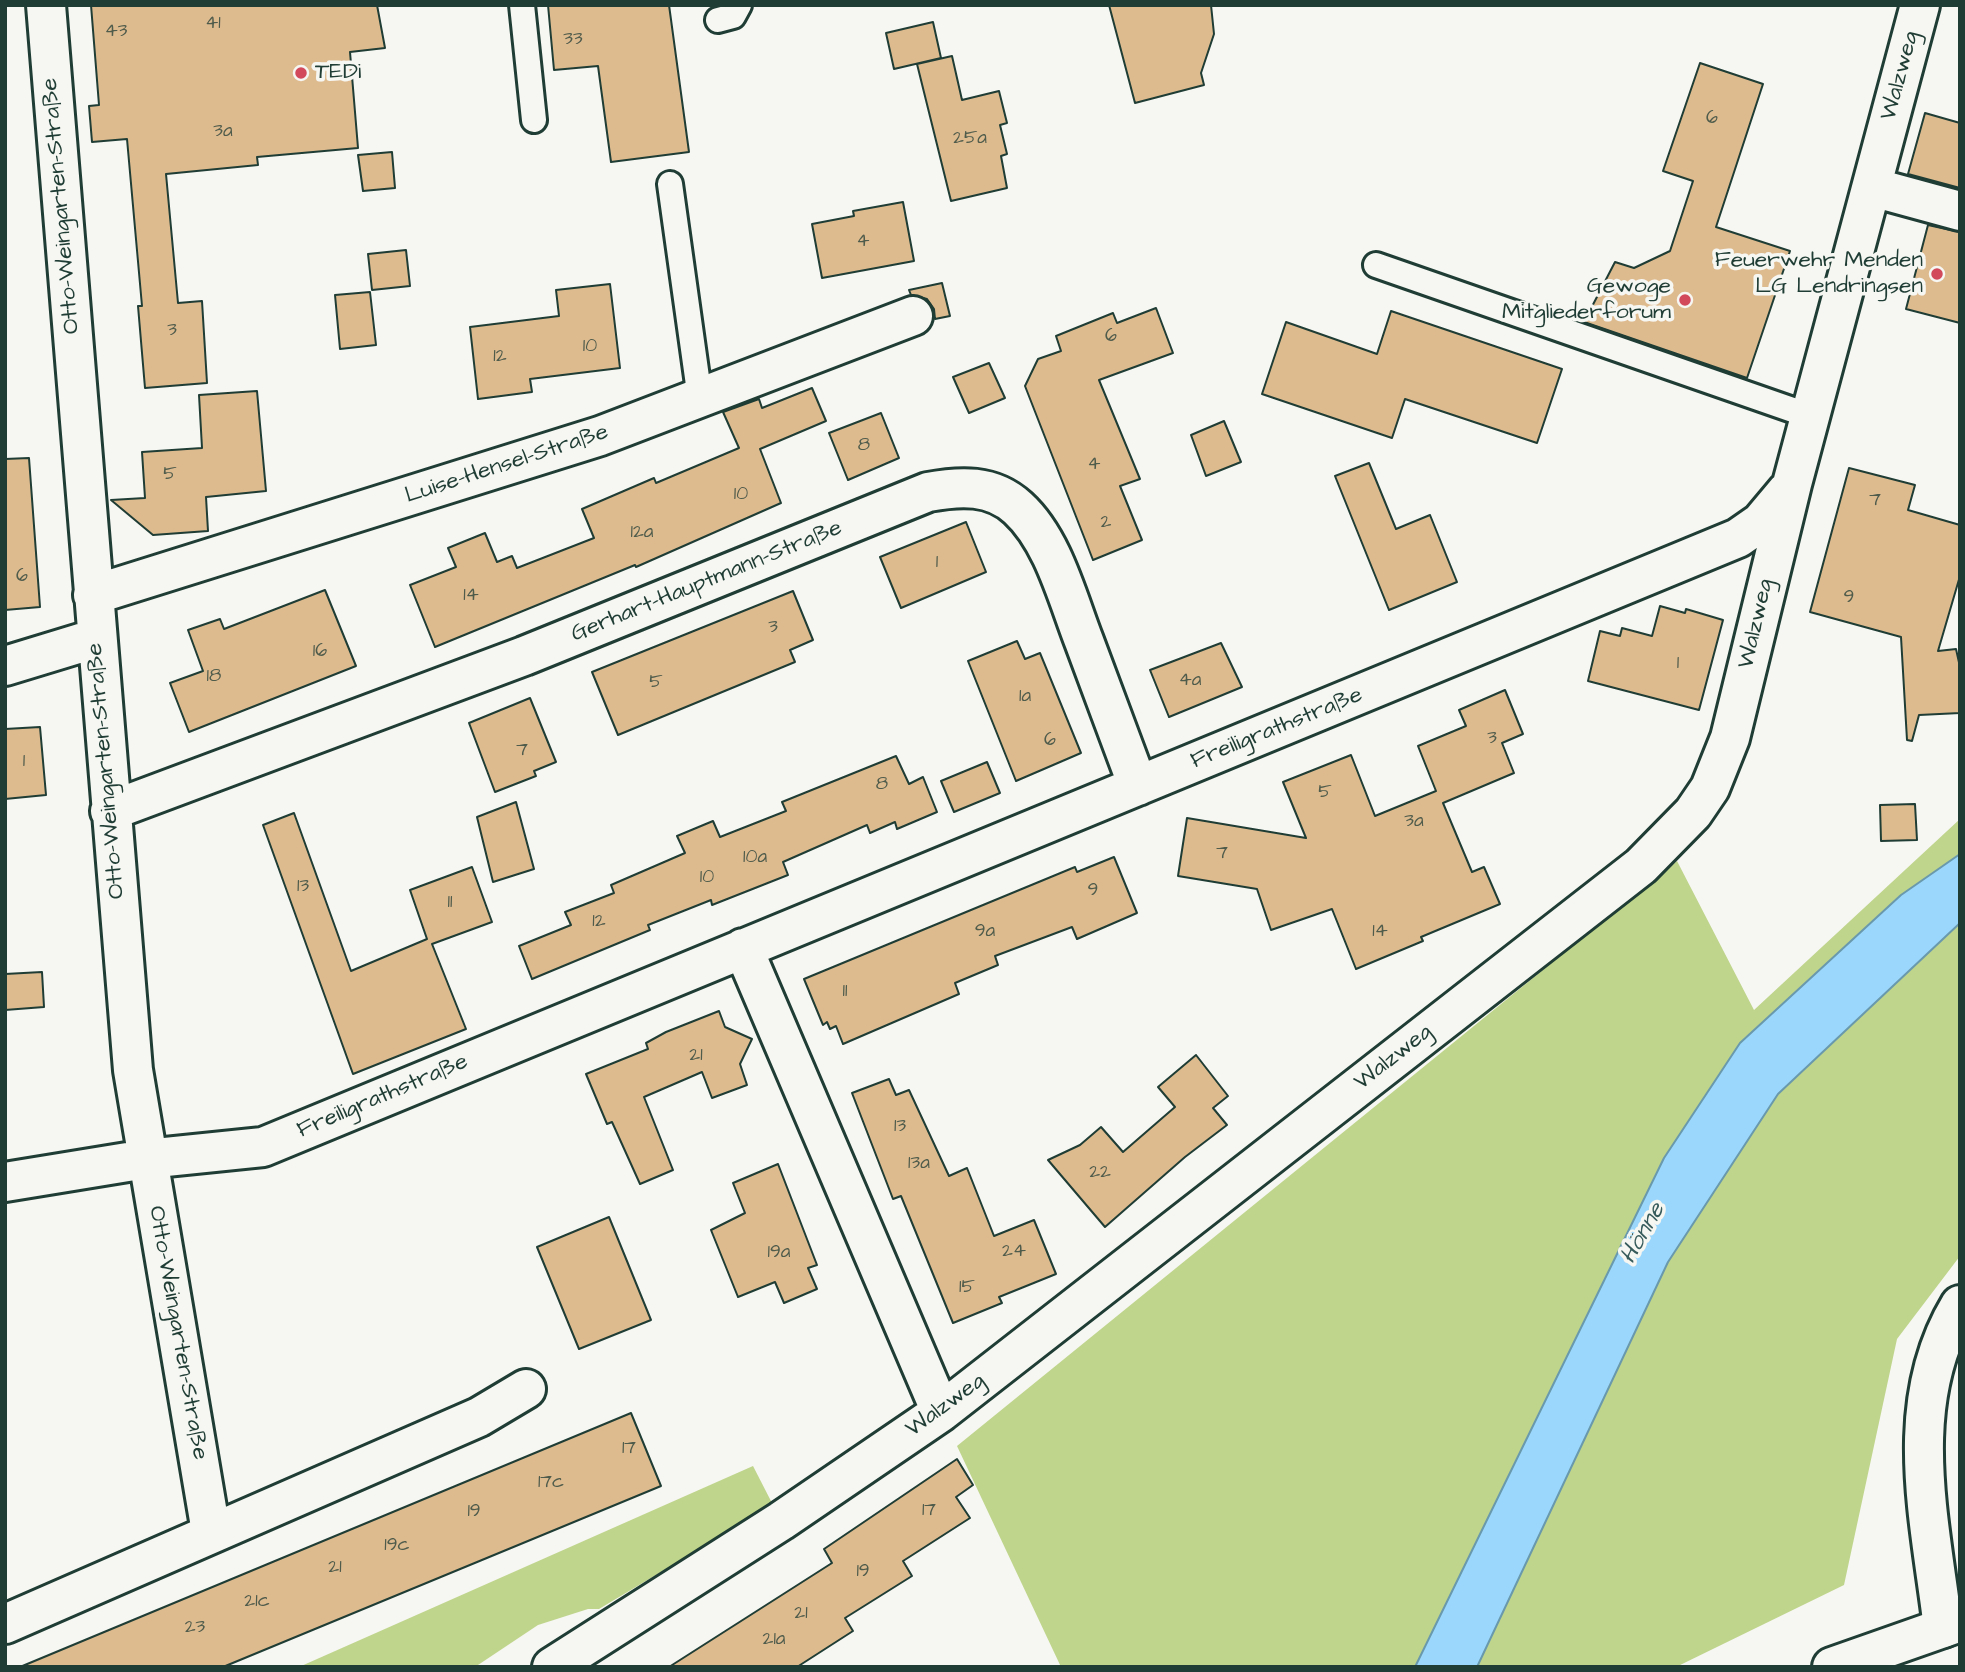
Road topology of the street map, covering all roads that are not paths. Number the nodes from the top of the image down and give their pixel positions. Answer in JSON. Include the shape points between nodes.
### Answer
{"nodes":[{"id":1,"x":46,"y":5,"type":"edge"},
{"id":2,"x":522,"y":5,"type":"edge"},
{"id":3,"x":739,"y":5,"type":"edge"},
{"id":4,"x":1920,"y":5,"type":"edge"},
{"id":5,"x":718,"y":20,"type":"dead end"},
{"id":6,"x":534,"y":120,"type":"dead end"},
{"id":7,"x":670,"y":184,"type":"dead end"},
{"id":8,"x":1872,"y":187,"type":"junction"},
{"id":9,"x":1960,"y":211,"type":"edge"},
{"id":10,"x":1376,"y":265,"type":"dead end"},
{"id":11,"x":913,"y":316,"type":"dead end"},
{"id":12,"x":700,"y":399,"type":"junction"},
{"id":13,"x":1810,"y":416,"type":"junction"},
{"id":14,"x":1792,"y":484,"type":"junction"},
{"id":15,"x":93,"y":595,"type":"junction"},
{"id":16,"x":97,"y":638,"type":"junction"},
{"id":17,"x":5,"y":666,"type":"edge"},
{"id":18,"x":1138,"y":786,"type":"junction"},
{"id":19,"x":110,"y":811,"type":"junction"},
{"id":20,"x":743,"y":948,"type":"junction"},
{"id":21,"x":146,"y":1159,"type":"junction"},
{"id":22,"x":5,"y":1182,"type":"edge"},
{"id":23,"x":1960,"y":1305,"type":"edge"},
{"id":24,"x":526,"y":1389,"type":"dead end"},
{"id":25,"x":941,"y":1412,"type":"junction"},
{"id":26,"x":212,"y":1532,"type":"junction"},
{"id":27,"x":5,"y":1623,"type":"edge"},
{"id":28,"x":1951,"y":1625,"type":"edge"},
{"id":29,"x":552,"y":1667,"type":"edge"},
{"id":30,"x":1832,"y":1667,"type":"edge"}],
"edges":[{"from":1,"to":15,"type":"street","name":"Otto-Weingarten-Straße"},
{"from":2,"to":6,"type":"lane"},
{"from":3,"to":5,"type":"lane","via":[[733,16]]},
{"from":4,"to":8,"type":"street","name":"Walzweg"},
{"from":7,"to":12,"type":"lane"},
{"from":8,"to":9,"type":"street"},
{"from":8,"to":13,"type":"street","name":"Walzweg"},
{"from":10,"to":13,"type":"lane"},
{"from":11,"to":12,"type":"street","name":"Luise-Hensel-Straße"},
{"from":12,"to":15,"type":"street","name":"Luise-Hensel-Straße","via":[[600,436]]},
{"from":13,"to":14,"type":"street","name":"Walzweg"},
{"from":14,"to":18,"type":"street","name":"Freiligrathstraße","via":[[1769,514],[1738,538]]},
{"from":14,"to":25,"type":"street","name":"Walzweg","via":[[1730,738],[1710,788],[1682,827],[1641,866]]},
{"from":15,"to":16,"type":"street","name":"Otto-Weingarten-Straße"},
{"from":16,"to":17,"type":"street"},
{"from":16,"to":19,"type":"street","name":"Otto-Weingarten-Straße"},
{"from":18,"to":19,"type":"street","name":"Gerhart-Hauptmann-Straße","via":[[1057,571],[1033,524],[1016,506],[986,489],[959,486],[928,492],[524,656]]},
{"from":18,"to":20,"type":"street","name":"Freiligrathstraße"},
{"from":19,"to":21,"type":"street","name":"Otto-Weingarten-Straße","via":[[126,1007]]},
{"from":20,"to":21,"type":"street","name":"Freiligrathstraße","via":[[264,1147]]},
{"from":20,"to":25,"type":"street"},
{"from":21,"to":22,"type":"street","name":"Freiligrathstraße"},
{"from":21,"to":26,"type":"street","name":"Otto-Weingarten-Straße"},
{"from":23,"to":28,"type":"street","via":[[1946,1327],[1928,1380],[1922,1424],[1924,1470]]},
{"from":24,"to":26,"type":"street","via":[[479,1417]]},
{"from":25,"to":29,"type":"street","name":"Walzweg"},
{"from":26,"to":27,"type":"street"},
{"from":28,"to":30,"type":"street"}]}
